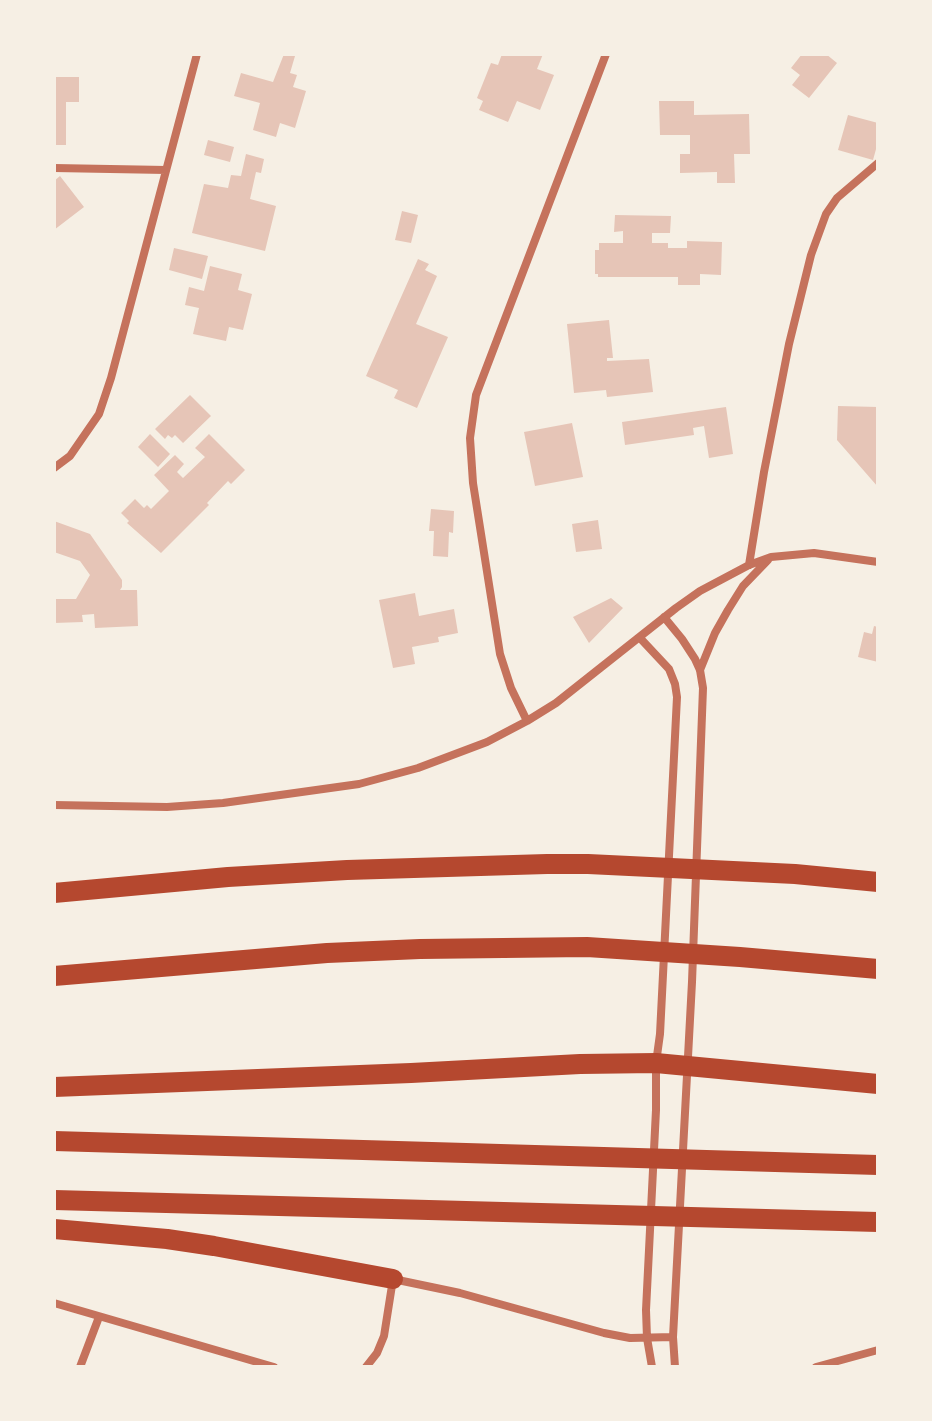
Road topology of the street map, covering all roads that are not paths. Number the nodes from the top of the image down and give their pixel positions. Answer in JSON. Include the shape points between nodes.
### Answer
{"nodes":[{"id":1,"x":197,"y":54,"type":"edge"},
{"id":2,"x":606,"y":54,"type":"edge"},
{"id":3,"x":878,"y":163,"type":"edge"},
{"id":4,"x":54,"y":168,"type":"edge"},
{"id":5,"x":166,"y":170,"type":"junction"},
{"id":6,"x":54,"y":468,"type":"edge"},
{"id":7,"x":771,"y":557,"type":"junction"},
{"id":8,"x":878,"y":562,"type":"edge"},
{"id":9,"x":749,"y":565,"type":"junction"},
{"id":10,"x":664,"y":617,"type":"junction"},
{"id":11,"x":640,"y":638,"type":"junction"},
{"id":12,"x":700,"y":670,"type":"junction"},
{"id":13,"x":527,"y":721,"type":"junction"},
{"id":14,"x":54,"y":805,"type":"edge"},
{"id":15,"x":878,"y":882,"type":"edge"},
{"id":16,"x":54,"y":893,"type":"edge"},
{"id":17,"x":878,"y":969,"type":"edge"},
{"id":18,"x":54,"y":976,"type":"edge"},
{"id":19,"x":656,"y":1063,"type":"junction"},
{"id":20,"x":687,"y":1067,"type":"junction"},
{"id":21,"x":878,"y":1084,"type":"edge"},
{"id":22,"x":54,"y":1087,"type":"edge"},
{"id":23,"x":54,"y":1141,"type":"edge"},
{"id":24,"x":878,"y":1165,"type":"edge"},
{"id":25,"x":54,"y":1200,"type":"edge"},
{"id":26,"x":878,"y":1222,"type":"edge"},
{"id":27,"x":54,"y":1229,"type":"edge"},
{"id":28,"x":393,"y":1279,"type":"junction"},
{"id":29,"x":54,"y":1303,"type":"edge"},
{"id":30,"x":99,"y":1317,"type":"junction"},
{"id":31,"x":673,"y":1337,"type":"junction"},
{"id":32,"x":647,"y":1338,"type":"junction"},
{"id":33,"x":878,"y":1350,"type":"edge"},
{"id":34,"x":80,"y":1367,"type":"edge"},
{"id":35,"x":274,"y":1367,"type":"edge"},
{"id":36,"x":366,"y":1367,"type":"edge"},
{"id":37,"x":652,"y":1367,"type":"edge"},
{"id":38,"x":675,"y":1367,"type":"edge"},
{"id":39,"x":816,"y":1367,"type":"edge"}],
"edges":[{"from":1,"to":5,"type":"street"},
{"from":2,"to":13,"type":"street","via":[[491,352],[476,395],[470,438],[500,654]]},
{"from":3,"to":9,"type":"street","via":[[837,198],[811,255],[766,458]]},
{"from":4,"to":5,"type":"street"},
{"from":5,"to":6,"type":"street","via":[[99,414],[70,456]]},
{"from":7,"to":8,"type":"street","via":[[814,553]]},
{"from":7,"to":9,"type":"street"},
{"from":7,"to":12,"type":"street","via":[[743,586]]},
{"from":9,"to":10,"type":"street"},
{"from":10,"to":11,"type":"street"},
{"from":10,"to":12,"type":"street"},
{"from":11,"to":13,"type":"street"},
{"from":11,"to":19,"type":"street","via":[[669,669],[677,697]]},
{"from":12,"to":20,"type":"street"},
{"from":13,"to":14,"type":"street","via":[[418,768],[359,784],[167,807]]},
{"from":15,"to":16,"type":"highway","via":[[588,864],[347,870]]},
{"from":17,"to":18,"type":"highway","via":[[587,947],[327,953]]},
{"from":19,"to":20,"type":"highway"},
{"from":19,"to":22,"type":"highway"},
{"from":19,"to":32,"type":"street"},
{"from":20,"to":21,"type":"highway"},
{"from":20,"to":31,"type":"street"},
{"from":23,"to":24,"type":"highway"},
{"from":25,"to":26,"type":"highway"},
{"from":27,"to":28,"type":"highway","via":[[198,1243]]},
{"from":28,"to":32,"type":"street","via":[[589,1330]]},
{"from":28,"to":36,"type":"street","via":[[384,1336]]},
{"from":29,"to":30,"type":"street"},
{"from":30,"to":34,"type":"street"},
{"from":30,"to":35,"type":"street"},
{"from":31,"to":32,"type":"street"},
{"from":31,"to":38,"type":"street"},
{"from":32,"to":37,"type":"street"},
{"from":33,"to":39,"type":"street"}]}
